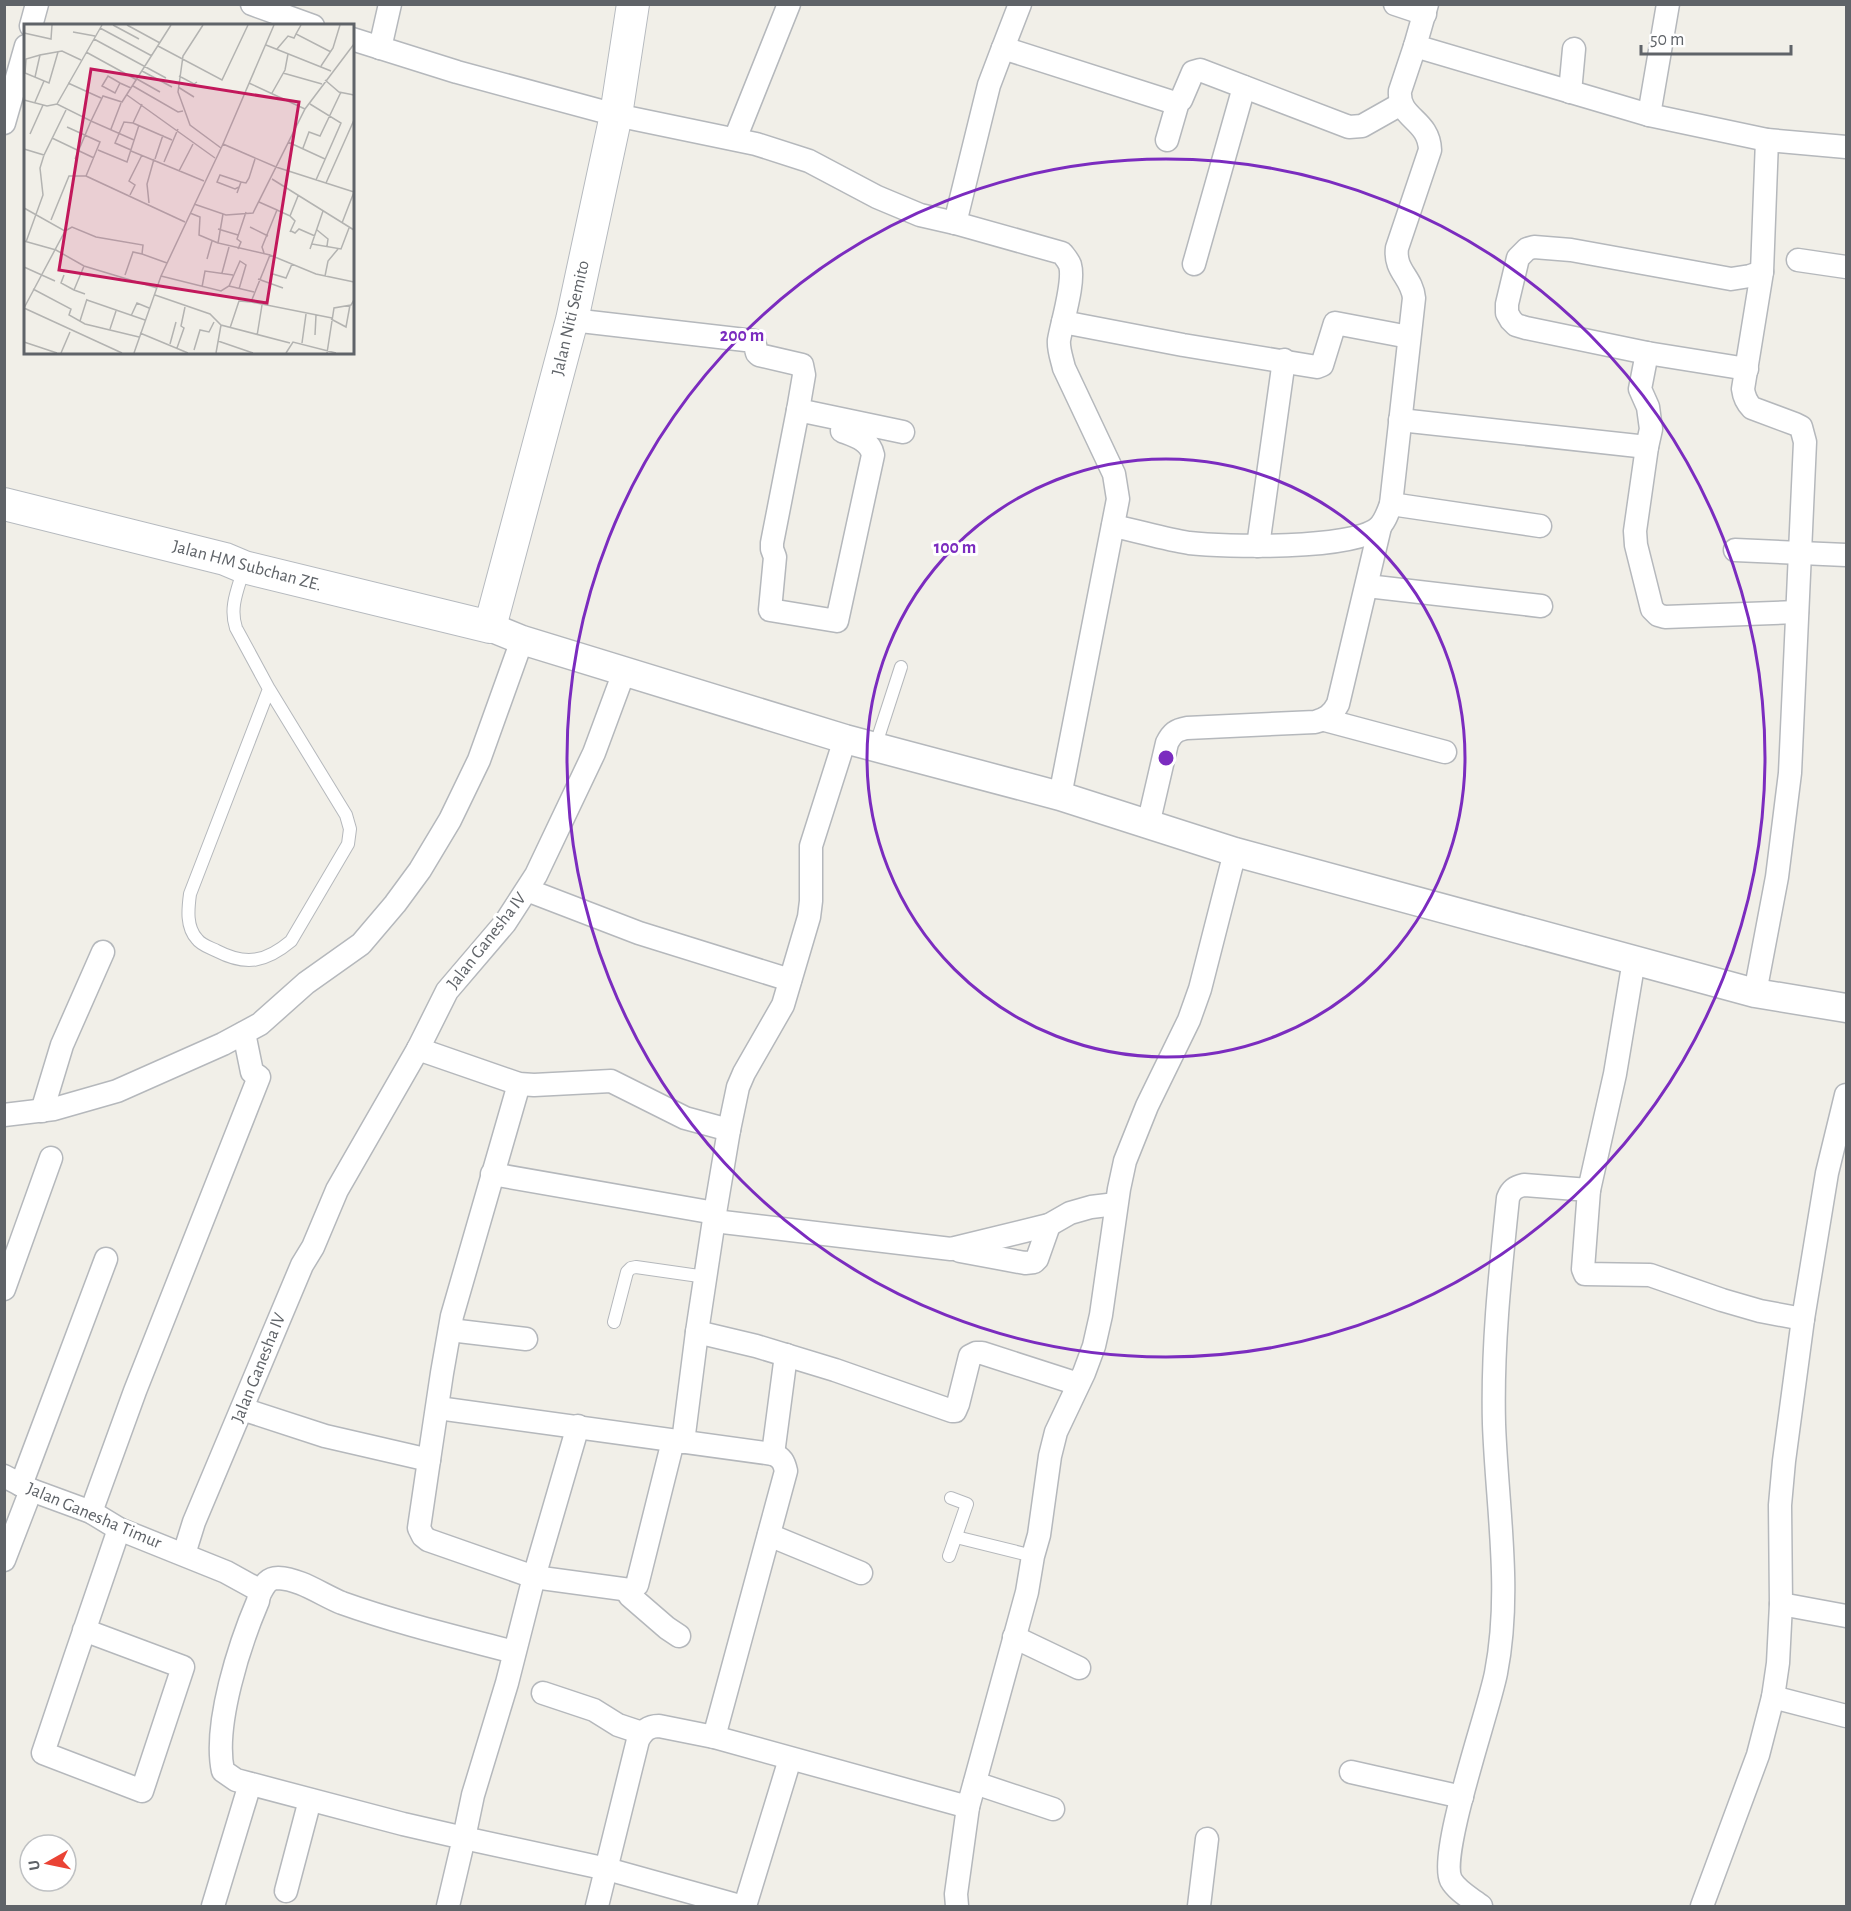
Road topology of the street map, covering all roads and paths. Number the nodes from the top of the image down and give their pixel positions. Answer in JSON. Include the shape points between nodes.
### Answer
{"nodes":[{"id":1,"x":37,"y":4,"type":"edge"},
{"id":2,"x":252,"y":4,"type":"edge"},
{"id":3,"x":390,"y":4,"type":"edge"},
{"id":4,"x":633,"y":4,"type":"edge"},
{"id":5,"x":789,"y":4,"type":"edge"},
{"id":6,"x":1020,"y":4,"type":"edge"},
{"id":7,"x":1395,"y":4,"type":"edge"},
{"id":8,"x":1668,"y":4,"type":"edge"},
{"id":9,"x":1426,"y":9,"type":"edge"},
{"id":10,"x":32,"y":24,"type":"edge"},
{"id":11,"x":307,"y":24,"type":"edge"},
{"id":12,"x":354,"y":40,"type":"edge"},
{"id":13,"x":1415,"y":46,"type":"junction"},
{"id":14,"x":380,"y":48,"type":"junction"},
{"id":15,"x":1003,"y":48,"type":"junction"},
{"id":16,"x":1574,"y":49,"type":"dead end"},
{"id":17,"x":24,"y":52,"type":"edge"},
{"id":18,"x":1244,"y":87,"type":"junction"},
{"id":19,"x":1570,"y":92,"type":"junction"},
{"id":20,"x":1179,"y":102,"type":"junction"},
{"id":21,"x":1401,"y":104,"type":"junction"},
{"id":22,"x":616,"y":115,"type":"junction"},
{"id":23,"x":1649,"y":115,"type":"junction"},
{"id":24,"x":4,"y":123,"type":"edge"},
{"id":25,"x":735,"y":139,"type":"junction"},
{"id":26,"x":1167,"y":140,"type":"dead end"},
{"id":27,"x":1767,"y":140,"type":"junction"},
{"id":28,"x":1846,"y":147,"type":"edge"},
{"id":29,"x":955,"y":223,"type":"junction"},
{"id":30,"x":1798,"y":260,"type":"dead end"},
{"id":31,"x":1194,"y":264,"type":"dead end"},
{"id":32,"x":1846,"y":267,"type":"edge"},
{"id":33,"x":1762,"y":272,"type":"junction"},
{"id":34,"x":572,"y":320,"type":"junction"},
{"id":35,"x":1064,"y":322,"type":"junction"},
{"id":36,"x":1409,"y":337,"type":"junction"},
{"id":37,"x":1647,"y":353,"type":"junction"},
{"id":38,"x":1284,"y":360,"type":"junction"},
{"id":39,"x":1747,"y":369,"type":"junction"},
{"id":40,"x":798,"y":410,"type":"junction"},
{"id":41,"x":844,"y":420,"type":"junction"},
{"id":42,"x":1400,"y":420,"type":"junction"},
{"id":43,"x":903,"y":432,"type":"dead end"},
{"id":44,"x":1647,"y":447,"type":"junction"},
{"id":45,"x":4,"y":504,"type":"edge"},
{"id":46,"x":1391,"y":504,"type":"junction"},
{"id":47,"x":1113,"y":526,"type":"junction"},
{"id":48,"x":1540,"y":526,"type":"dead end"},
{"id":49,"x":1380,"y":527,"type":"junction"},
{"id":50,"x":1258,"y":546,"type":"junction"},
{"id":51,"x":1735,"y":550,"type":"dead end"},
{"id":52,"x":1801,"y":553,"type":"junction"},
{"id":53,"x":1846,"y":555,"type":"edge"},
{"id":54,"x":244,"y":567,"type":"junction"},
{"id":55,"x":1367,"y":586,"type":"junction"},
{"id":56,"x":1542,"y":606,"type":"dead end"},
{"id":57,"x":1797,"y":612,"type":"junction"},
{"id":58,"x":490,"y":627,"type":"junction"},
{"id":59,"x":522,"y":640,"type":"junction"},
{"id":60,"x":901,"y":667,"type":"dead end"},
{"id":61,"x":624,"y":672,"type":"junction"},
{"id":62,"x":269,"y":689,"type":"junction"},
{"id":63,"x":1324,"y":720,"type":"junction"},
{"id":64,"x":845,"y":739,"type":"junction"},
{"id":65,"x":875,"y":747,"type":"junction"},
{"id":66,"x":1445,"y":752,"type":"dead end"},
{"id":67,"x":1060,"y":796,"type":"junction"},
{"id":68,"x":1149,"y":825,"type":"junction"},
{"id":69,"x":1235,"y":852,"type":"junction"},
{"id":70,"x":526,"y":890,"type":"junction"},
{"id":71,"x":103,"y":952,"type":"dead end"},
{"id":72,"x":1634,"y":960,"type":"junction"},
{"id":73,"x":790,"y":980,"type":"junction"},
{"id":74,"x":1755,"y":993,"type":"junction"},
{"id":75,"x":1846,"y":1008,"type":"edge"},
{"id":76,"x":244,"y":1033,"type":"junction"},
{"id":77,"x":418,"y":1049,"type":"junction"},
{"id":78,"x":519,"y":1084,"type":"junction"},
{"id":79,"x":1846,"y":1095,"type":"edge"},
{"id":80,"x":42,"y":1111,"type":"junction"},
{"id":81,"x":4,"y":1115,"type":"edge"},
{"id":82,"x":729,"y":1130,"type":"junction"},
{"id":83,"x":51,"y":1158,"type":"dead end"},
{"id":84,"x":492,"y":1174,"type":"junction"},
{"id":85,"x":1589,"y":1190,"type":"junction"},
{"id":86,"x":1116,"y":1204,"type":"junction"},
{"id":87,"x":715,"y":1217,"type":"junction"},
{"id":88,"x":1049,"y":1225,"type":"junction"},
{"id":89,"x":951,"y":1249,"type":"junction"},
{"id":90,"x":106,"y":1259,"type":"dead end"},
{"id":91,"x":705,"y":1277,"type":"junction"},
{"id":92,"x":4,"y":1289,"type":"edge"},
{"id":93,"x":1803,"y":1319,"type":"junction"},
{"id":94,"x":614,"y":1322,"type":"dead end"},
{"id":95,"x":450,"y":1330,"type":"junction"},
{"id":96,"x":697,"y":1332,"type":"junction"},
{"id":97,"x":526,"y":1339,"type":"dead end"},
{"id":98,"x":786,"y":1355,"type":"junction"},
{"id":99,"x":1078,"y":1384,"type":"junction"},
{"id":100,"x":438,"y":1408,"type":"junction"},
{"id":101,"x":242,"y":1409,"type":"junction"},
{"id":102,"x":578,"y":1426,"type":"junction"},
{"id":103,"x":678,"y":1441,"type":"junction"},
{"id":104,"x":773,"y":1454,"type":"junction"},
{"id":105,"x":429,"y":1461,"type":"junction"},
{"id":106,"x":19,"y":1484,"type":"edge"},
{"id":107,"x":951,"y":1498,"type":"dead end"},
{"id":108,"x":91,"y":1512,"type":"junction"},
{"id":109,"x":119,"y":1529,"type":"junction"},
{"id":110,"x":769,"y":1535,"type":"junction"},
{"id":111,"x":956,"y":1537,"type":"junction"},
{"id":112,"x":184,"y":1554,"type":"junction"},
{"id":113,"x":949,"y":1556,"type":"dead end"},
{"id":114,"x":1033,"y":1556,"type":"junction"},
{"id":115,"x":4,"y":1560,"type":"edge"},
{"id":116,"x":861,"y":1573,"type":"dead end"},
{"id":117,"x":534,"y":1577,"type":"junction"},
{"id":118,"x":626,"y":1590,"type":"junction"},
{"id":119,"x":259,"y":1595,"type":"junction"},
{"id":120,"x":1781,"y":1604,"type":"junction"},
{"id":121,"x":1846,"y":1616,"type":"edge"},
{"id":122,"x":84,"y":1630,"type":"junction"},
{"id":123,"x":679,"y":1636,"type":"dead end"},
{"id":124,"x":1014,"y":1637,"type":"junction"},
{"id":125,"x":514,"y":1652,"type":"junction"},
{"id":126,"x":1079,"y":1668,"type":"dead end"},
{"id":127,"x":543,"y":1693,"type":"dead end"},
{"id":128,"x":1773,"y":1697,"type":"junction"},
{"id":129,"x":1846,"y":1716,"type":"edge"},
{"id":130,"x":642,"y":1733,"type":"junction"},
{"id":131,"x":714,"y":1737,"type":"junction"},
{"id":132,"x":790,"y":1758,"type":"junction"},
{"id":133,"x":1351,"y":1772,"type":"dead end"},
{"id":134,"x":975,"y":1783,"type":"junction"},
{"id":135,"x":250,"y":1784,"type":"junction"},
{"id":136,"x":1462,"y":1797,"type":"junction"},
{"id":137,"x":310,"y":1800,"type":"junction"},
{"id":138,"x":968,"y":1807,"type":"junction"},
{"id":139,"x":1053,"y":1809,"type":"dead end"},
{"id":140,"x":464,"y":1838,"type":"junction"},
{"id":141,"x":1206,"y":1839,"type":"dead end"},
{"id":142,"x":607,"y":1869,"type":"junction"},
{"id":143,"x":286,"y":1891,"type":"dead end"},
{"id":144,"x":213,"y":1906,"type":"edge"},
{"id":145,"x":448,"y":1906,"type":"edge"},
{"id":146,"x":597,"y":1906,"type":"edge"},
{"id":147,"x":740,"y":1906,"type":"edge"},
{"id":148,"x":745,"y":1906,"type":"edge"},
{"id":149,"x":957,"y":1906,"type":"edge"},
{"id":150,"x":1198,"y":1906,"type":"edge"},
{"id":151,"x":1482,"y":1906,"type":"edge"},
{"id":152,"x":1702,"y":1906,"type":"edge"}],
"edges":[{"from":1,"to":10,"type":"street"},
{"from":2,"to":11,"type":"street"},
{"from":3,"to":14,"type":"street"},
{"from":4,"to":22,"type":"main road","name":"Jalan Niti Semito"},
{"from":5,"to":25,"type":"street"},
{"from":6,"to":15,"type":"street"},
{"from":7,"to":9,"type":"street"},
{"from":8,"to":23,"type":"street"},
{"from":9,"to":13,"type":"street"},
{"from":12,"to":14,"type":"street"},
{"from":13,"to":19,"type":"street"},
{"from":13,"to":21,"type":"street","via":[[1400,91]]},
{"from":14,"to":22,"type":"street"},
{"from":15,"to":20,"type":"street"},
{"from":15,"to":29,"type":"street","via":[[989,85]]},
{"from":16,"to":19,"type":"street"},
{"from":17,"to":24,"type":"street"},
{"from":18,"to":20,"type":"street","via":[[1196,70]]},
{"from":18,"to":21,"type":"street","via":[[1349,127],[1362,126]]},
{"from":18,"to":31,"type":"street"},
{"from":19,"to":23,"type":"street"},
{"from":20,"to":26,"type":"street"},
{"from":21,"to":36,"type":"street","via":[[1428,134],[1430,150],[1397,248],[1397,263],[1414,298]]},
{"from":22,"to":25,"type":"street"},
{"from":22,"to":34,"type":"main road","name":"Jalan Niti Semito"},
{"from":23,"to":27,"type":"street"},
{"from":25,"to":29,"type":"street","via":[[809,161],[898,206]]},
{"from":27,"to":28,"type":"street"},
{"from":27,"to":33,"type":"street"},
{"from":29,"to":35,"type":"street","via":[[1062,253],[1071,270]]},
{"from":30,"to":32,"type":"street"},
{"from":33,"to":37,"type":"street","via":[[1731,279],[1571,250],[1534,248],[1521,253],[1507,304],[1507,313],[1516,325]]},
{"from":33,"to":39,"type":"street"},
{"from":34,"to":40,"type":"street","via":[[754,342],[759,355],[802,365]]},
{"from":34,"to":58,"type":"main road","name":"Jalan Niti Semito"},
{"from":35,"to":38,"type":"street"},
{"from":35,"to":47,"type":"street","via":[[1059,342],[1064,368],[1117,486]]},
{"from":36,"to":38,"type":"street","via":[[1335,323],[1322,365]]},
{"from":36,"to":42,"type":"street"},
{"from":37,"to":39,"type":"street"},
{"from":37,"to":44,"type":"street","via":[[1640,389],[1651,422]]},
{"from":38,"to":50,"type":"street"},
{"from":39,"to":52,"type":"street","via":[[1743,389],[1747,404],[1801,427],[1803,433]]},
{"from":40,"to":41,"type":"street"},
{"from":40,"to":41,"type":"street","via":[[772,543],[776,557],[770,610],[837,621],[873,455],[868,444],[842,431]]},
{"from":41,"to":43,"type":"street"},
{"from":42,"to":44,"type":"street"},
{"from":42,"to":46,"type":"street"},
{"from":44,"to":57,"type":"street","via":[[1635,531],[1652,609],[1665,617]]},
{"from":45,"to":54,"type":"main road","name":"Jalan HM Subchan ZE."},
{"from":46,"to":48,"type":"street"},
{"from":46,"to":49,"type":"street"},
{"from":47,"to":50,"type":"street","via":[[1189,543]]},
{"from":47,"to":67,"type":"street"},
{"from":49,"to":50,"type":"street","via":[[1352,539]]},
{"from":49,"to":55,"type":"street"},
{"from":51,"to":52,"type":"street"},
{"from":52,"to":53,"type":"street"},
{"from":52,"to":57,"type":"street"},
{"from":54,"to":58,"type":"main road","name":"Jalan HM Subchan ZE."},
{"from":54,"to":62,"type":"lane","via":[[232,606],[233,618]]},
{"from":55,"to":56,"type":"street"},
{"from":55,"to":63,"type":"street","via":[[1338,704]]},
{"from":57,"to":74,"type":"street","via":[[1790,773],[1777,877]]},
{"from":58,"to":59,"type":"street"},
{"from":59,"to":61,"type":"street"},
{"from":59,"to":76,"type":"street","via":[[479,760],[420,870],[361,944]]},
{"from":60,"to":65,"type":"lane"},
{"from":61,"to":64,"type":"street"},
{"from":61,"to":70,"type":"street","name":"Jalan Ganesha IV","via":[[589,762]]},
{"from":62,"to":62,"type":"lane","via":[[190,894],[188,909],[198,941],[246,961],[270,956],[291,941],[350,837],[346,815]]},
{"from":63,"to":66,"type":"street"},
{"from":63,"to":68,"type":"street","via":[[1177,730],[1167,742]]},
{"from":64,"to":65,"type":"street"},
{"from":64,"to":73,"type":"street","via":[[811,846],[809,917]]},
{"from":65,"to":67,"type":"street"},
{"from":67,"to":68,"type":"street"},
{"from":68,"to":69,"type":"street"},
{"from":69,"to":72,"type":"street"},
{"from":69,"to":86,"type":"street","via":[[1200,989],[1135,1133]]},
{"from":70,"to":73,"type":"street","via":[[639,933]]},
{"from":70,"to":77,"type":"street","name":"Jalan Ganesha IV","via":[[505,923],[447,991]]},
{"from":71,"to":80,"type":"street","via":[[62,1045]]},
{"from":72,"to":74,"type":"street"},
{"from":72,"to":85,"type":"street","via":[[1615,1074]]},
{"from":73,"to":82,"type":"street","via":[[783,1005],[738,1087]]},
{"from":74,"to":75,"type":"street"},
{"from":76,"to":80,"type":"street","via":[[117,1091]]},
{"from":76,"to":108,"type":"street","via":[[252,1072],[259,1077]]},
{"from":77,"to":78,"type":"street"},
{"from":77,"to":101,"type":"street","name":"Jalan Ganesha IV","via":[[337,1190]]},
{"from":78,"to":82,"type":"street","via":[[611,1081],[685,1118]]},
{"from":78,"to":84,"type":"street"},
{"from":79,"to":93,"type":"street","via":[[1827,1173]]},
{"from":80,"to":81,"type":"street"},
{"from":82,"to":87,"type":"street"},
{"from":83,"to":92,"type":"street"},
{"from":84,"to":87,"type":"street"},
{"from":84,"to":95,"type":"street"},
{"from":85,"to":93,"type":"street","via":[[1585,1274],[1650,1275],[1760,1311]]},
{"from":85,"to":136,"type":"street","via":[[1524,1185],[1511,1191],[1508,1198],[1494,1368],[1502,1628],[1496,1674]]},
{"from":86,"to":88,"type":"street","via":[[1077,1211]]},
{"from":86,"to":99,"type":"street","via":[[1101,1315],[1094,1346]]},
{"from":87,"to":89,"type":"street"},
{"from":87,"to":91,"type":"street"},
{"from":88,"to":89,"type":"street"},
{"from":88,"to":89,"type":"street","via":[[1034,1262]]},
{"from":90,"to":106,"type":"street"},
{"from":91,"to":94,"type":"lane","via":[[631,1268]]},
{"from":91,"to":96,"type":"street"},
{"from":93,"to":120,"type":"street","via":[[1783,1472]]},
{"from":95,"to":97,"type":"street"},
{"from":95,"to":100,"type":"street"},
{"from":96,"to":98,"type":"street"},
{"from":96,"to":103,"type":"street"},
{"from":98,"to":99,"type":"street","via":[[952,1411],[958,1404],[970,1356],[976,1353]]},
{"from":98,"to":104,"type":"street"},
{"from":99,"to":114,"type":"street","via":[[1056,1432]]},
{"from":100,"to":102,"type":"street"},
{"from":100,"to":105,"type":"street"},
{"from":101,"to":105,"type":"street","via":[[325,1436]]},
{"from":101,"to":112,"type":"street","name":"Jalan Ganesha IV"},
{"from":102,"to":103,"type":"street"},
{"from":102,"to":117,"type":"street"},
{"from":103,"to":104,"type":"street"},
{"from":103,"to":118,"type":"street","via":[[637,1585]]},
{"from":104,"to":110,"type":"street","via":[[780,1457],[786,1471]]},
{"from":105,"to":117,"type":"street","via":[[419,1528],[423,1536]]},
{"from":106,"to":108,"type":"street","name":"Jalan Ganesha Timur"},
{"from":106,"to":115,"type":"street"},
{"from":107,"to":111,"type":"lane","via":[[967,1504]]},
{"from":108,"to":109,"type":"street","name":"Jalan Ganesha Timur"},
{"from":109,"to":112,"type":"street","name":"Jalan Ganesha Timur"},
{"from":109,"to":122,"type":"street"},
{"from":110,"to":116,"type":"street"},
{"from":110,"to":131,"type":"street"},
{"from":111,"to":113,"type":"lane"},
{"from":111,"to":114,"type":"lane"},
{"from":112,"to":119,"type":"street","via":[[252,1586]]},
{"from":114,"to":124,"type":"street"},
{"from":117,"to":118,"type":"street"},
{"from":117,"to":125,"type":"street"},
{"from":118,"to":123,"type":"street"},
{"from":119,"to":125,"type":"street","via":[[266,1582],[284,1579],[395,1620]]},
{"from":119,"to":135,"type":"street","via":[[228,1696],[220,1745],[223,1771]]},
{"from":120,"to":121,"type":"street"},
{"from":120,"to":128,"type":"street"},
{"from":122,"to":122,"type":"street","via":[[183,1667],[142,1791],[43,1753]]},
{"from":124,"to":126,"type":"street"},
{"from":124,"to":134,"type":"street"},
{"from":125,"to":140,"type":"street"},
{"from":127,"to":130,"type":"street","via":[[594,1710],[618,1725]]},
{"from":128,"to":129,"type":"street"},
{"from":128,"to":152,"type":"street","via":[[1758,1755]]},
{"from":130,"to":131,"type":"street","via":[[660,1726]]},
{"from":130,"to":142,"type":"street"},
{"from":131,"to":132,"type":"street"},
{"from":132,"to":138,"type":"street"},
{"from":132,"to":148,"type":"street"},
{"from":133,"to":136,"type":"street"},
{"from":134,"to":138,"type":"street"},
{"from":134,"to":139,"type":"street"},
{"from":135,"to":137,"type":"street"},
{"from":135,"to":144,"type":"street"},
{"from":136,"to":151,"type":"street","via":[[1448,1869],[1455,1886]]},
{"from":137,"to":140,"type":"street"},
{"from":137,"to":143,"type":"street"},
{"from":138,"to":149,"type":"street"},
{"from":140,"to":142,"type":"street"},
{"from":140,"to":145,"type":"street"},
{"from":141,"to":150,"type":"street"},
{"from":142,"to":146,"type":"street"},
{"from":142,"to":147,"type":"street"}]}
